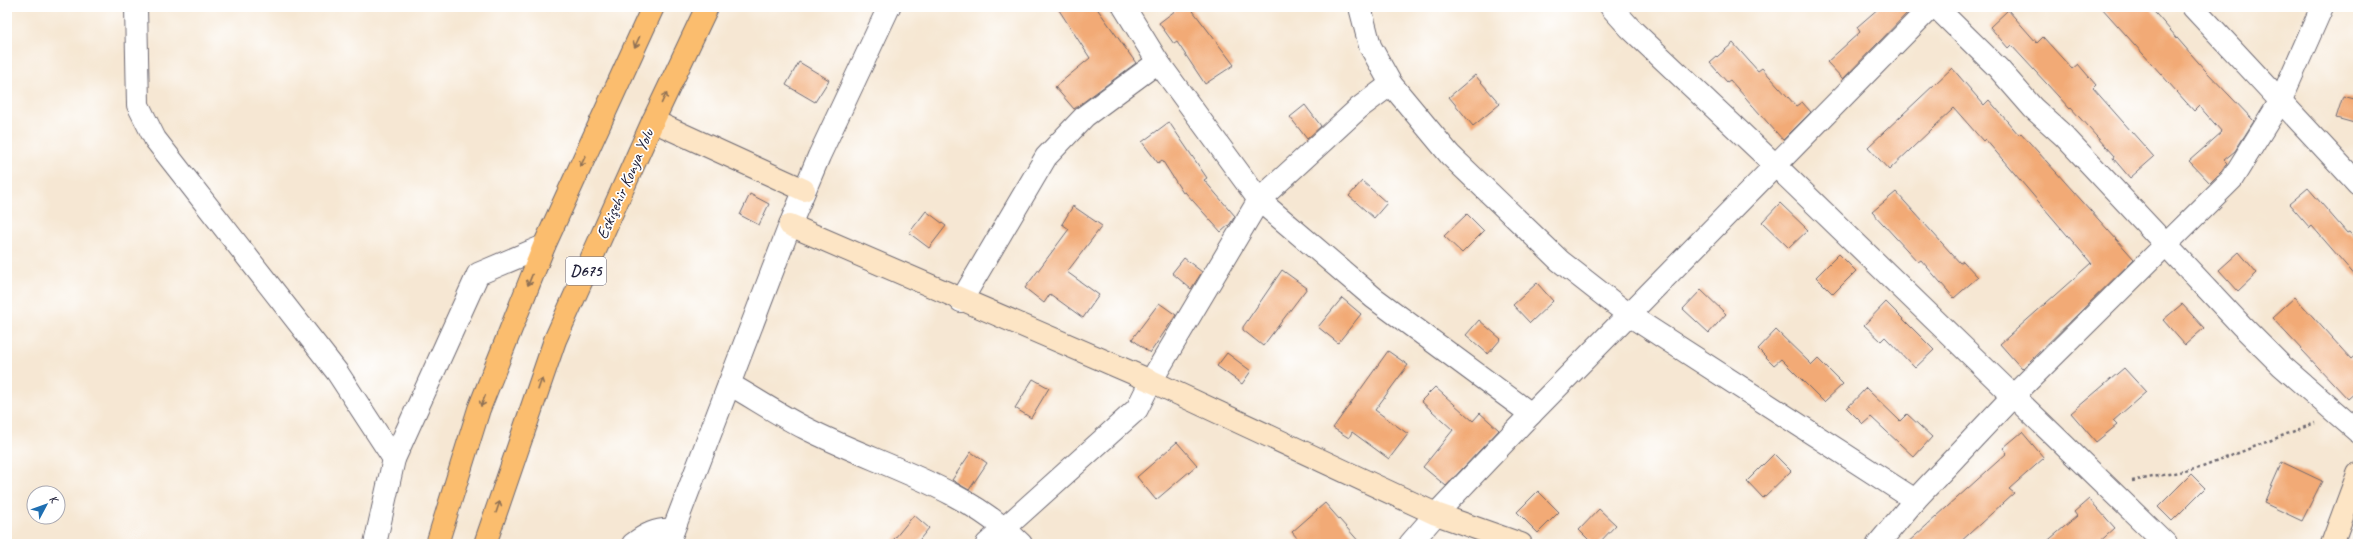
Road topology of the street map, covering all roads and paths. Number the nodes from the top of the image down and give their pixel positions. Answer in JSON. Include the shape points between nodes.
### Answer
{"nodes":[{"id":1,"x":136,"y":7,"type":"edge"},
{"id":2,"x":653,"y":7,"type":"edge"},
{"id":3,"x":707,"y":7,"type":"edge"},
{"id":4,"x":889,"y":7,"type":"edge"},
{"id":5,"x":1124,"y":7,"type":"edge"},
{"id":6,"x":1360,"y":7,"type":"edge"},
{"id":7,"x":1611,"y":7,"type":"edge"},
{"id":8,"x":1931,"y":7,"type":"edge"},
{"id":9,"x":1936,"y":7,"type":"edge"},
{"id":10,"x":2193,"y":7,"type":"edge"},
{"id":11,"x":2322,"y":7,"type":"edge"},
{"id":12,"x":1158,"y":62,"type":"junction"},
{"id":13,"x":1391,"y":84,"type":"junction"},
{"id":14,"x":2280,"y":102,"type":"junction"},
{"id":15,"x":653,"y":121,"type":"junction"},
{"id":16,"x":1775,"y":165,"type":"junction"},
{"id":17,"x":2358,"y":184,"type":"edge"},
{"id":18,"x":804,"y":190,"type":"junction"},
{"id":19,"x":1259,"y":200,"type":"junction"},
{"id":20,"x":790,"y":225,"type":"junction"},
{"id":21,"x":2167,"y":245,"type":"junction"},
{"id":22,"x":544,"y":246,"type":"junction"},
{"id":23,"x":961,"y":301,"type":"junction"},
{"id":24,"x":1629,"y":315,"type":"junction"},
{"id":25,"x":1152,"y":381,"type":"junction"},
{"id":26,"x":729,"y":384,"type":"junction"},
{"id":27,"x":2013,"y":396,"type":"junction"},
{"id":28,"x":1531,"y":414,"type":"junction"},
{"id":29,"x":2339,"y":414,"type":"junction"},
{"id":30,"x":2358,"y":432,"type":"edge"},
{"id":31,"x":394,"y":459,"type":"junction"},
{"id":32,"x":2358,"y":474,"type":"edge"},
{"id":33,"x":2106,"y":487,"type":"junction"},
{"id":34,"x":1915,"y":500,"type":"junction"},
{"id":35,"x":1436,"y":514,"type":"junction"},
{"id":36,"x":1006,"y":529,"type":"junction"},
{"id":37,"x":671,"y":537,"type":"edge"},
{"id":38,"x":2154,"y":540,"type":"edge"},
{"id":39,"x":375,"y":544,"type":"edge"},
{"id":40,"x":437,"y":544,"type":"edge"},
{"id":41,"x":485,"y":544,"type":"edge"},
{"id":42,"x":632,"y":544,"type":"edge"},
{"id":43,"x":987,"y":544,"type":"edge"},
{"id":44,"x":1021,"y":544,"type":"edge"},
{"id":45,"x":1410,"y":544,"type":"edge"},
{"id":46,"x":1521,"y":544,"type":"edge"},
{"id":47,"x":1878,"y":544,"type":"edge"},
{"id":48,"x":2332,"y":544,"type":"edge"}],
"edges":[{"from":1,"to":31,"type":"street","via":[[138,105],[155,139],[337,372]]},
{"from":2,"to":22,"type":"highway","number":"D675","one_way":true},
{"from":15,"to":3,"type":"highway","name":"Eskişehir Konya Yolu","number":"D675","one_way":true},
{"from":4,"to":18,"type":"street"},
{"from":5,"to":12,"type":"street"},
{"from":6,"to":13,"type":"street","via":[[1370,46]]},
{"from":7,"to":16,"type":"street"},
{"from":8,"to":16,"type":"street"},
{"from":9,"to":21,"type":"street","via":[[1998,68],[2033,108],[2064,136]]},
{"from":10,"to":14,"type":"street"},
{"from":11,"to":14,"type":"street"},
{"from":12,"to":19,"type":"street"},
{"from":12,"to":23,"type":"street","via":[[1085,116],[1046,157]]},
{"from":13,"to":19,"type":"street","via":[[1359,108]]},
{"from":13,"to":24,"type":"street","via":[[1450,155],[1560,261]]},
{"from":14,"to":17,"type":"street"},
{"from":14,"to":21,"type":"street","via":[[2232,179]]},
{"from":15,"to":18,"type":"street"},
{"from":41,"to":15,"type":"highway","name":"Eskişehir Konya Yolu","number":"D675","one_way":true,"via":[[555,340]]},
{"from":16,"to":24,"type":"street"},
{"from":16,"to":27,"type":"street"},
{"from":18,"to":20,"type":"street"},
{"from":19,"to":25,"type":"street"},
{"from":19,"to":28,"type":"street","via":[[1374,298]]},
{"from":20,"to":23,"type":"street"},
{"from":20,"to":26,"type":"street"},
{"from":21,"to":27,"type":"street"},
{"from":21,"to":29,"type":"street","via":[[2282,366]]},
{"from":22,"to":31,"type":"street","via":[[478,274]]},
{"from":22,"to":40,"type":"highway","number":"D675","one_way":true,"via":[[479,409]]},
{"from":23,"to":25,"type":"street"},
{"from":24,"to":28,"type":"street"},
{"from":24,"to":34,"type":"street"},
{"from":25,"to":35,"type":"street"},
{"from":25,"to":36,"type":"street","via":[[1137,409]]},
{"from":26,"to":36,"type":"street","via":[[805,428],[963,500]]},
{"from":26,"to":37,"type":"street"},
{"from":27,"to":33,"type":"street"},
{"from":27,"to":34,"type":"street"},
{"from":28,"to":35,"type":"street"},
{"from":29,"to":30,"type":"street"},
{"from":29,"to":33,"type":"path","via":[[2200,468]]},
{"from":31,"to":39,"type":"street"},
{"from":32,"to":48,"type":"street"},
{"from":33,"to":38,"type":"street"},
{"from":34,"to":47,"type":"street"},
{"from":35,"to":45,"type":"street"},
{"from":35,"to":46,"type":"street"},
{"from":36,"to":43,"type":"street"},
{"from":36,"to":44,"type":"street"},
{"from":37,"to":42,"type":"street","via":[[665,529],[647,534]]}]}
